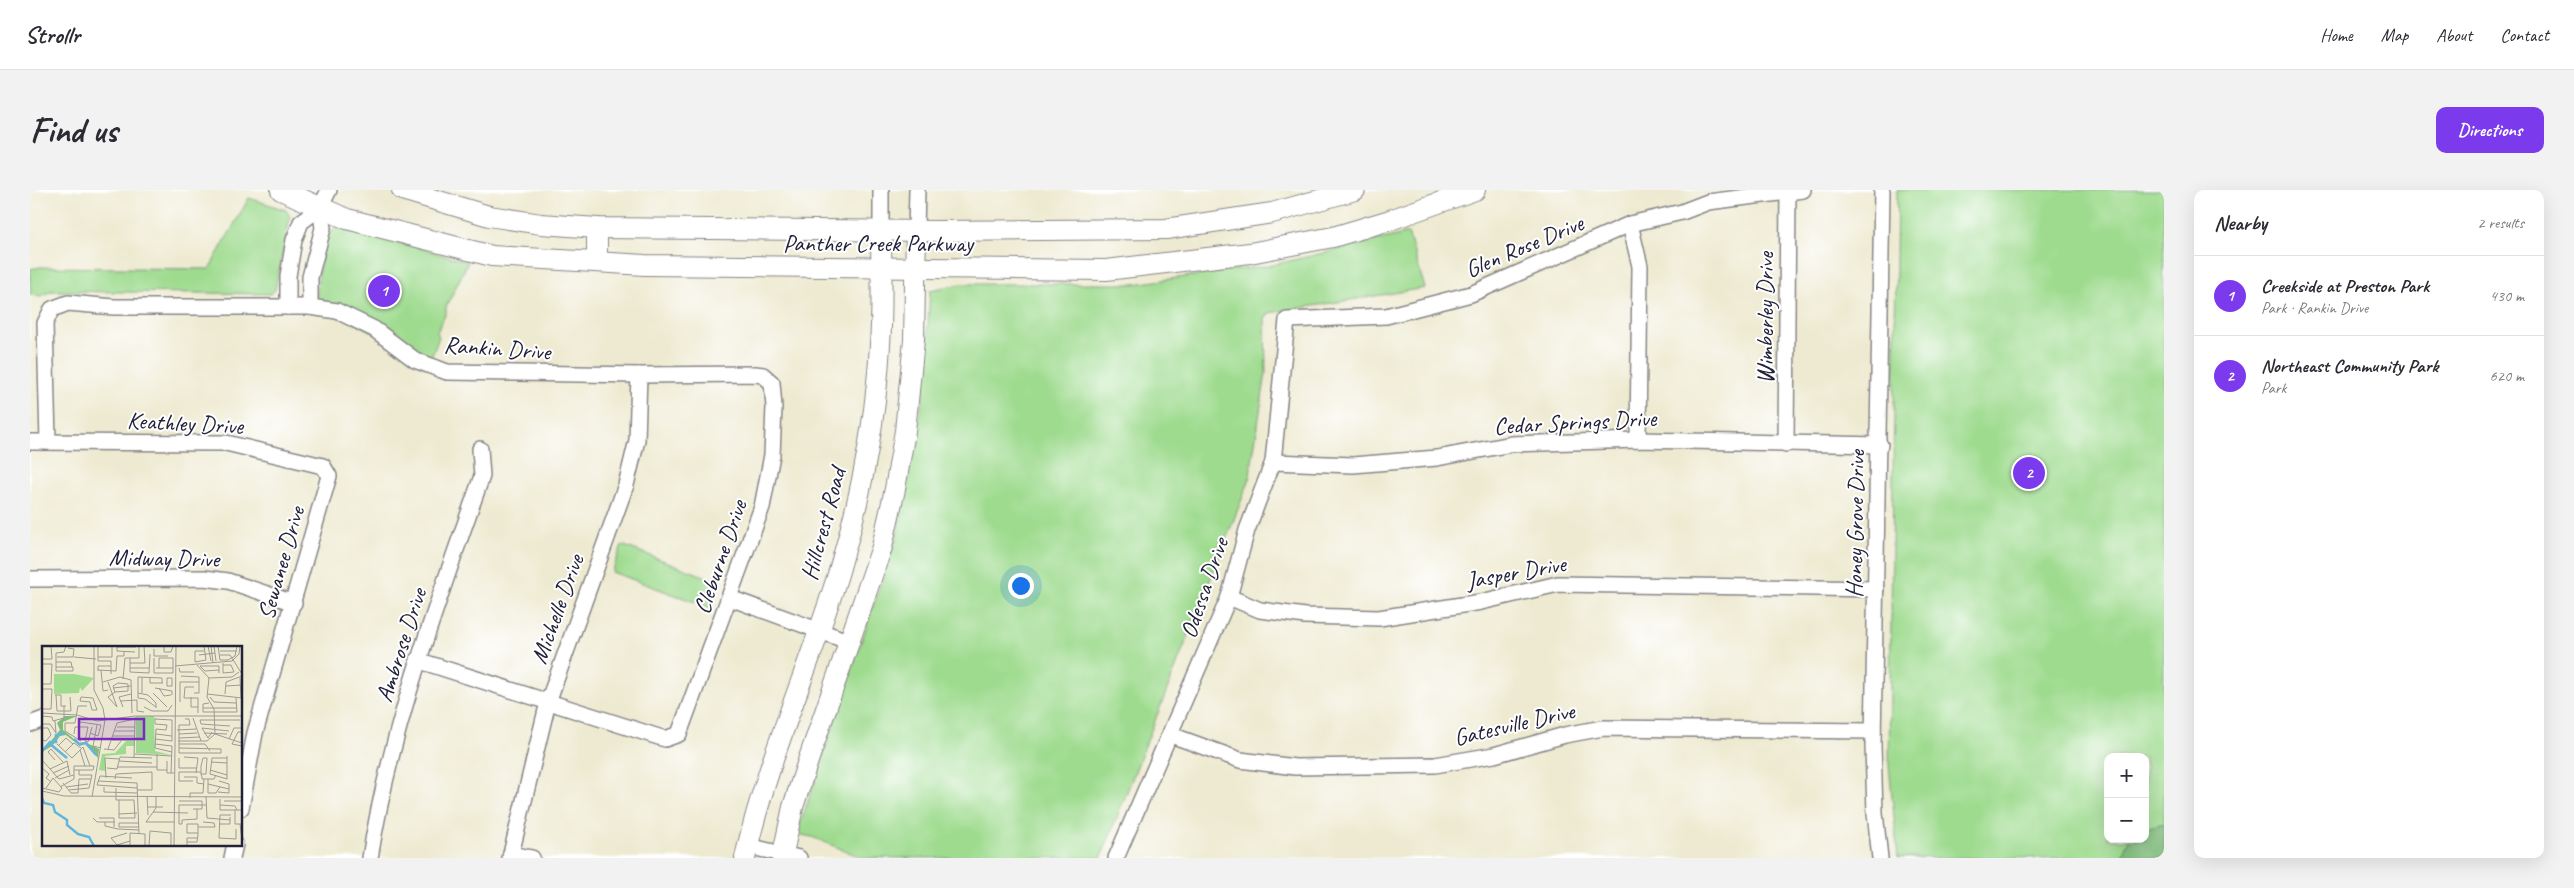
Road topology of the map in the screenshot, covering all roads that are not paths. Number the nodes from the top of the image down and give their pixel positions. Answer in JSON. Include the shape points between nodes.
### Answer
{"nodes":[{"id":1,"x":281,"y":190,"type":"edge"},
{"id":2,"x":402,"y":190,"type":"edge"},
{"id":3,"x":881,"y":190,"type":"edge"},
{"id":4,"x":917,"y":190,"type":"edge"},
{"id":5,"x":1355,"y":190,"type":"edge"},
{"id":6,"x":1475,"y":190,"type":"edge"},
{"id":7,"x":1882,"y":190,"type":"edge"},
{"id":8,"x":1795,"y":191,"type":"edge"},
{"id":9,"x":325,"y":199,"type":"edge"},
{"id":10,"x":1630,"y":224,"type":"junction"},
{"id":11,"x":597,"y":228,"type":"junction"},
{"id":12,"x":916,"y":230,"type":"junction"},
{"id":13,"x":881,"y":231,"type":"junction"},
{"id":14,"x":597,"y":262,"type":"junction"},
{"id":15,"x":881,"y":268,"type":"junction"},
{"id":16,"x":916,"y":268,"type":"junction"},
{"id":17,"x":288,"y":307,"type":"junction"},
{"id":18,"x":310,"y":307,"type":"junction"},
{"id":19,"x":1288,"y":320,"type":"joint"},
{"id":20,"x":639,"y":376,"type":"junction"},
{"id":21,"x":772,"y":383,"type":"joint"},
{"id":22,"x":1638,"y":440,"type":"junction"},
{"id":23,"x":30,"y":442,"type":"edge"},
{"id":24,"x":48,"y":442,"type":"junction"},
{"id":25,"x":1786,"y":444,"type":"junction"},
{"id":26,"x":1880,"y":445,"type":"junction"},
{"id":27,"x":480,"y":449,"type":"dead end"},
{"id":28,"x":1273,"y":462,"type":"junction"},
{"id":29,"x":330,"y":476,"type":"joint"},
{"id":30,"x":30,"y":579,"type":"edge"},
{"id":31,"x":1876,"y":589,"type":"junction"},
{"id":32,"x":1229,"y":597,"type":"junction"},
{"id":33,"x":730,"y":598,"type":"junction"},
{"id":34,"x":294,"y":603,"type":"junction"},
{"id":35,"x":818,"y":630,"type":"junction"},
{"id":36,"x":850,"y":642,"type":"junction"},
{"id":37,"x":417,"y":660,"type":"junction"},
{"id":38,"x":548,"y":702,"type":"junction"},
{"id":39,"x":42,"y":720,"type":"edge"},
{"id":40,"x":30,"y":724,"type":"edge"},
{"id":41,"x":248,"y":731,"type":"edge"},
{"id":42,"x":1873,"y":731,"type":"junction"},
{"id":43,"x":1171,"y":735,"type":"junction"},
{"id":44,"x":242,"y":797,"type":"edge"},
{"id":45,"x":747,"y":852,"type":"edge"},
{"id":46,"x":510,"y":856,"type":"edge"},
{"id":47,"x":788,"y":857,"type":"edge"},
{"id":48,"x":370,"y":858,"type":"edge"},
{"id":49,"x":532,"y":858,"type":"edge"},
{"id":50,"x":1116,"y":858,"type":"edge"},
{"id":51,"x":1880,"y":858,"type":"edge"}],
"edges":[{"from":1,"to":9,"type":"main road","name":"Panther Creek Parkway"},
{"from":2,"to":11,"type":"main road","name":"Panther Creek Parkway","via":[[490,216]]},
{"from":3,"to":13,"type":"street","name":"Hillcrest Road"},
{"from":4,"to":12,"type":"street"},
{"from":5,"to":12,"type":"main road","name":"Panther Creek Parkway","via":[[1272,213],[1166,229]]},
{"from":6,"to":16,"type":"main road","name":"Panther Creek Parkway","via":[[1333,237],[1250,254],[1106,270]]},
{"from":7,"to":26,"type":"street","name":"Honey Grove Drive"},
{"from":8,"to":10,"type":"street","name":"Glen Rose Drive","via":[[1708,202],[1682,212]]},
{"from":8,"to":25,"type":"street","name":"Wimberley Drive"},
{"from":9,"to":14,"type":"main road","name":"Panther Creek Parkway","via":[[356,221],[492,256]]},
{"from":9,"to":17,"type":"street","via":[[301,222],[294,240],[288,276]]},
{"from":9,"to":18,"type":"street","via":[[323,228],[310,277]]},
{"from":10,"to":19,"type":"street","name":"Glen Rose Drive","via":[[1471,294],[1386,316]]},
{"from":10,"to":22,"type":"street","via":[[1640,266]]},
{"from":11,"to":13,"type":"main road","name":"Panther Creek Parkway"},
{"from":11,"to":14,"type":"main road"},
{"from":12,"to":13,"type":"main road","name":"Panther Creek Parkway"},
{"from":12,"to":16,"type":"main road"},
{"from":13,"to":15,"type":"main road","name":"Hillcrest Road"},
{"from":14,"to":15,"type":"main road","name":"Panther Creek Parkway"},
{"from":15,"to":16,"type":"main road","name":"Panther Creek Parkway"},
{"from":15,"to":35,"type":"main road","name":"Hillcrest Road","via":[[880,344],[862,486],[839,571]]},
{"from":16,"to":36,"type":"main road","via":[[914,340],[905,431],[895,489],[882,547]]},
{"from":17,"to":18,"type":"street","name":"Rankin Drive"},
{"from":17,"to":24,"type":"street","name":"Rankin Drive","via":[[114,307],[68,303],[52,309],[45,323]]},
{"from":18,"to":20,"type":"street","name":"Rankin Drive","via":[[337,311],[374,329],[415,360],[446,372]]},
{"from":19,"to":28,"type":"street","name":"Odessa Drive"},
{"from":20,"to":21,"type":"street","name":"Rankin Drive","via":[[755,374]]},
{"from":20,"to":38,"type":"street","name":"Michelle Drive","via":[[637,440],[626,485]]},
{"from":21,"to":33,"type":"street","name":"Cleburne Drive","via":[[772,455],[762,507]]},
{"from":22,"to":25,"type":"street","name":"Cedar Springs Drive"},
{"from":22,"to":28,"type":"street","name":"Cedar Springs Drive","via":[[1512,444],[1437,458],[1353,465]]},
{"from":23,"to":24,"type":"street","name":"Keathley Drive"},
{"from":24,"to":29,"type":"street","name":"Keathley Drive","via":[[226,443],[323,466]]},
{"from":25,"to":26,"type":"street","name":"Cedar Springs Drive"},
{"from":26,"to":31,"type":"street","name":"Honey Grove Drive"},
{"from":27,"to":37,"type":"street","name":"Ambrose Drive","via":[[482,476]]},
{"from":28,"to":32,"type":"street","name":"Odessa Drive","via":[[1247,530]]},
{"from":29,"to":34,"type":"street","name":"Sewanee Drive"},
{"from":30,"to":34,"type":"street","name":"Midway Drive","via":[[204,578],[228,581]]},
{"from":31,"to":32,"type":"street","name":"Jasper Drive","via":[[1558,584],[1481,602],[1379,618],[1306,616],[1260,610]]},
{"from":31,"to":42,"type":"street","name":"Honey Grove Drive"},
{"from":32,"to":43,"type":"street","name":"Odessa Drive"},
{"from":33,"to":35,"type":"street"},
{"from":33,"to":38,"type":"street","name":"Cleburne Drive","via":[[684,726],[675,737],[665,739]]},
{"from":34,"to":41,"type":"street","name":"Sewanee Drive"},
{"from":35,"to":36,"type":"street"},
{"from":35,"to":45,"type":"main road","name":"Hillcrest Road","via":[[770,766]]},
{"from":36,"to":47,"type":"main road","via":[[794,807]]},
{"from":37,"to":38,"type":"street"},
{"from":37,"to":48,"type":"street","name":"Ambrose Drive","via":[[392,751]]},
{"from":38,"to":46,"type":"street","name":"Michelle Drive"},
{"from":39,"to":40,"type":"street"},
{"from":41,"to":44,"type":"street","name":"Sewanee Drive"},
{"from":42,"to":43,"type":"street","name":"Gatesville Drive","via":[[1603,728],[1494,755],[1435,764],[1295,767],[1240,760]]},
{"from":42,"to":51,"type":"street","name":"Honey Grove Drive","via":[[1874,796]]},
{"from":43,"to":50,"type":"street","name":"Odessa Drive"},
{"from":45,"to":47,"type":"street"},
{"from":46,"to":49,"type":"street"}]}
